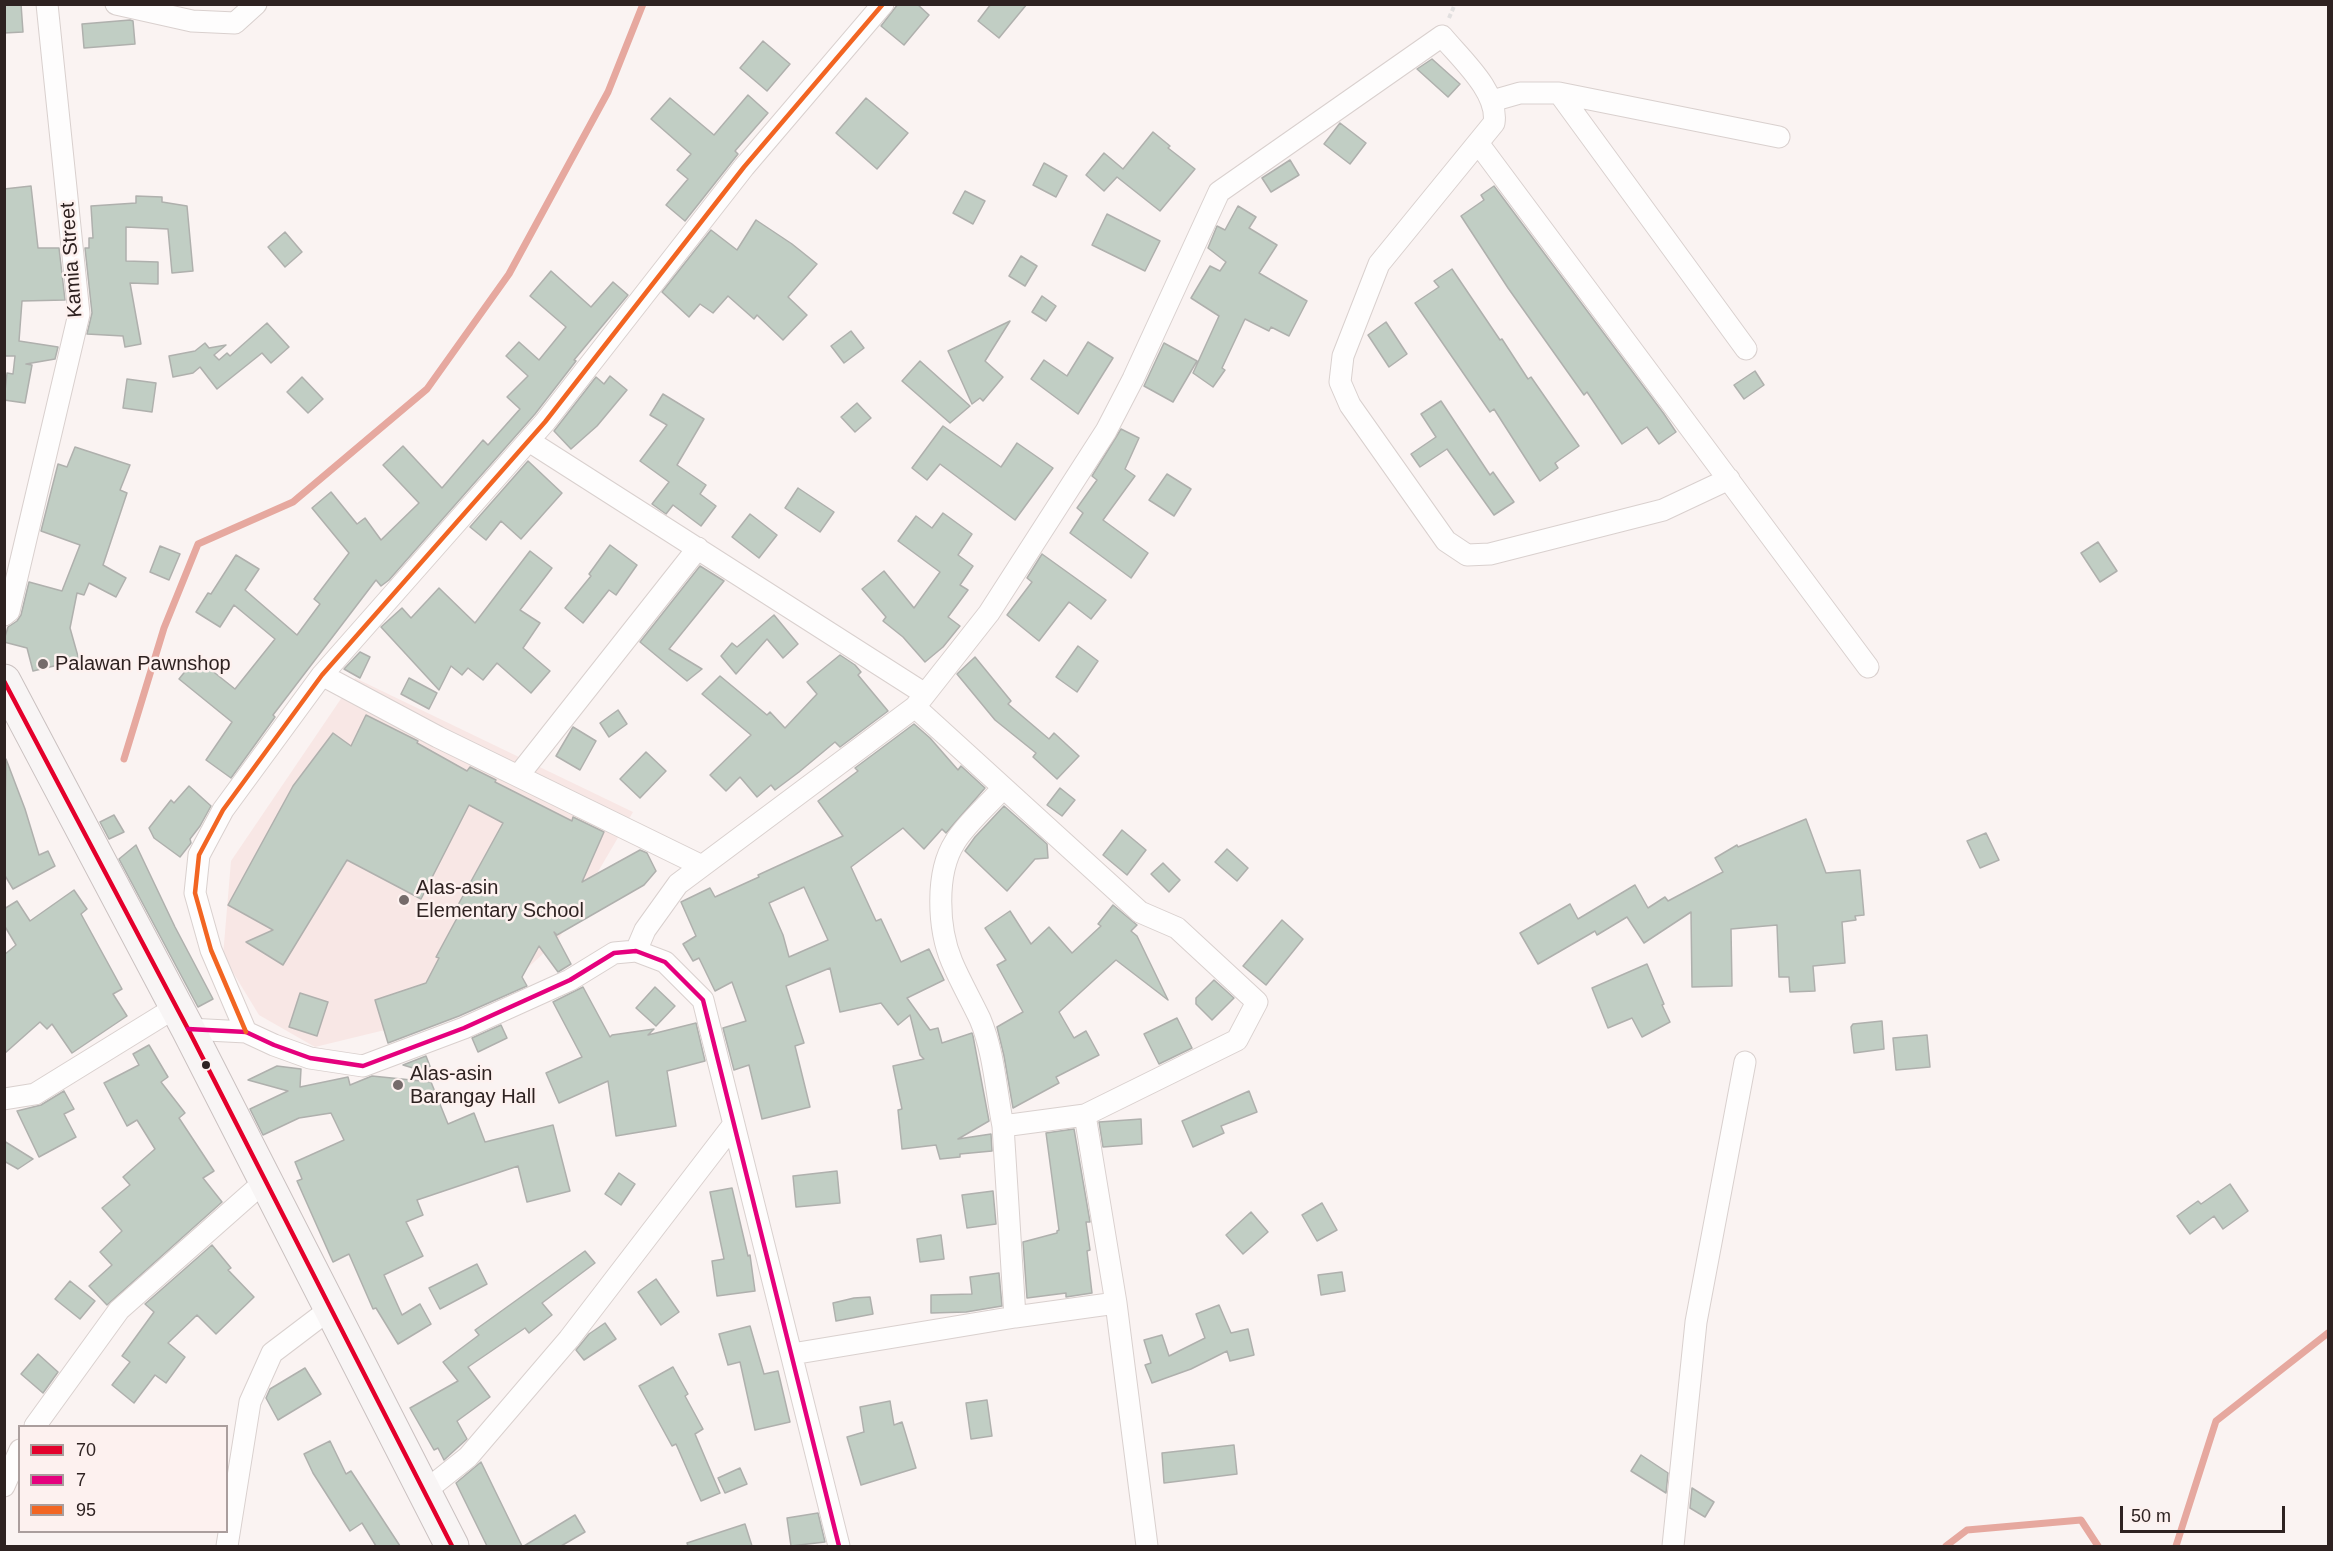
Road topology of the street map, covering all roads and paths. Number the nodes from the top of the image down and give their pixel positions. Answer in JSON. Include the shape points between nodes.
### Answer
{"nodes":[{"id":1,"x":47,"y":4,"type":"edge"},
{"id":2,"x":116,"y":4,"type":"edge"},
{"id":3,"x":256,"y":4,"type":"edge"},
{"id":4,"x":883,"y":4,"type":"edge"},
{"id":5,"x":1559,"y":93,"type":"junction"},
{"id":6,"x":1492,"y":100,"type":"junction"},
{"id":7,"x":1779,"y":137,"type":"dead end"},
{"id":8,"x":1478,"y":143,"type":"junction"},
{"id":9,"x":1746,"y":350,"type":"dead end"},
{"id":10,"x":528,"y":441,"type":"junction"},
{"id":11,"x":1729,"y":479,"type":"junction"},
{"id":12,"x":698,"y":548,"type":"junction"},
{"id":13,"x":4,"y":615,"type":"edge"},
{"id":14,"x":1868,"y":667,"type":"dead end"},
{"id":15,"x":322,"y":675,"type":"junction"},
{"id":16,"x":4,"y":681,"type":"edge"},
{"id":17,"x":920,"y":701,"type":"junction"},
{"id":18,"x":518,"y":776,"type":"junction"},
{"id":19,"x":1003,"y":788,"type":"junction"},
{"id":20,"x":702,"y":866,"type":"junction"},
{"id":21,"x":636,"y":951,"type":"junction"},
{"id":22,"x":182,"y":1018,"type":"junction"},
{"id":23,"x":246,"y":1032,"type":"junction"},
{"id":24,"x":1745,"y":1062,"type":"dead end"},
{"id":25,"x":4,"y":1099,"type":"edge"},
{"id":26,"x":1085,"y":1115,"type":"junction"},
{"id":27,"x":734,"y":1124,"type":"junction"},
{"id":28,"x":1003,"y":1126,"type":"junction"},
{"id":29,"x":265,"y":1181,"type":"junction"},
{"id":30,"x":1116,"y":1303,"type":"junction"},
{"id":31,"x":330,"y":1309,"type":"junction"},
{"id":32,"x":1015,"y":1317,"type":"junction"},
{"id":33,"x":792,"y":1354,"type":"junction"},
{"id":34,"x":36,"y":1425,"type":"edge"},
{"id":35,"x":18,"y":1454,"type":"edge"},
{"id":36,"x":4,"y":1486,"type":"edge"},
{"id":37,"x":424,"y":1492,"type":"junction"},
{"id":38,"x":227,"y":1546,"type":"edge"},
{"id":39,"x":452,"y":1546,"type":"edge"},
{"id":40,"x":839,"y":1546,"type":"edge"},
{"id":41,"x":1147,"y":1546,"type":"edge"},
{"id":42,"x":1672,"y":1546,"type":"edge"}],
"edges":[{"from":1,"to":13,"type":"street","name":"Kamia Street","via":[[80,314],[9,611]]},
{"from":2,"to":3,"type":"street","via":[[192,21],[235,23]]},
{"from":4,"to":10,"type":"street","via":[[744,168]]},
{"from":5,"to":6,"type":"street","via":[[1520,93]]},
{"from":5,"to":7,"type":"street"},
{"from":5,"to":9,"type":"street"},
{"from":6,"to":8,"type":"street","via":[[1494,123]]},
{"from":6,"to":17,"type":"street","via":[[1442,36],[1219,192],[1106,430],[989,613]]},
{"from":8,"to":11,"type":"street"},
{"from":8,"to":11,"type":"street","via":[[1379,264],[1343,356],[1340,382],[1350,405],[1446,541],[1467,555],[1490,554],[1663,510]]},
{"from":10,"to":12,"type":"street"},
{"from":10,"to":15,"type":"street"},
{"from":11,"to":14,"type":"street"},
{"from":12,"to":17,"type":"street"},
{"from":12,"to":18,"type":"street"},
{"from":15,"to":18,"type":"street"},
{"from":15,"to":23,"type":"street","via":[[223,810],[199,855],[195,893],[211,950]]},
{"from":16,"to":22,"type":"main road"},
{"from":17,"to":19,"type":"street"},
{"from":17,"to":20,"type":"street"},
{"from":18,"to":20,"type":"street"},
{"from":19,"to":26,"type":"street","via":[[1140,912],[1177,928],[1257,1002],[1237,1040]]},
{"from":19,"to":28,"type":"street","via":[[955,842],[941,887],[943,937],[987,1041]]},
{"from":20,"to":21,"type":"street","via":[[678,884],[645,930]]},
{"from":21,"to":23,"type":"street","via":[[614,953],[570,980],[464,1028],[363,1066],[310,1058]]},
{"from":21,"to":27,"type":"street","via":[[665,962],[703,1000]]},
{"from":22,"to":23,"type":"street"},
{"from":22,"to":25,"type":"street","via":[[35,1094]]},
{"from":22,"to":29,"type":"main road"},
{"from":24,"to":42,"type":"street","via":[[1696,1322]]},
{"from":26,"to":28,"type":"street"},
{"from":26,"to":30,"type":"street"},
{"from":27,"to":33,"type":"street"},
{"from":27,"to":37,"type":"street","via":[[562,1347],[468,1457]]},
{"from":28,"to":32,"type":"street"},
{"from":29,"to":31,"type":"main road"},
{"from":29,"to":34,"type":"street","via":[[118,1310]]},
{"from":30,"to":32,"type":"street"},
{"from":30,"to":41,"type":"street"},
{"from":31,"to":37,"type":"main road"},
{"from":31,"to":38,"type":"street","via":[[272,1353],[250,1402]]},
{"from":32,"to":33,"type":"street"},
{"from":33,"to":40,"type":"street"},
{"from":35,"to":36,"type":"street"},
{"from":37,"to":39,"type":"main road"}]}
